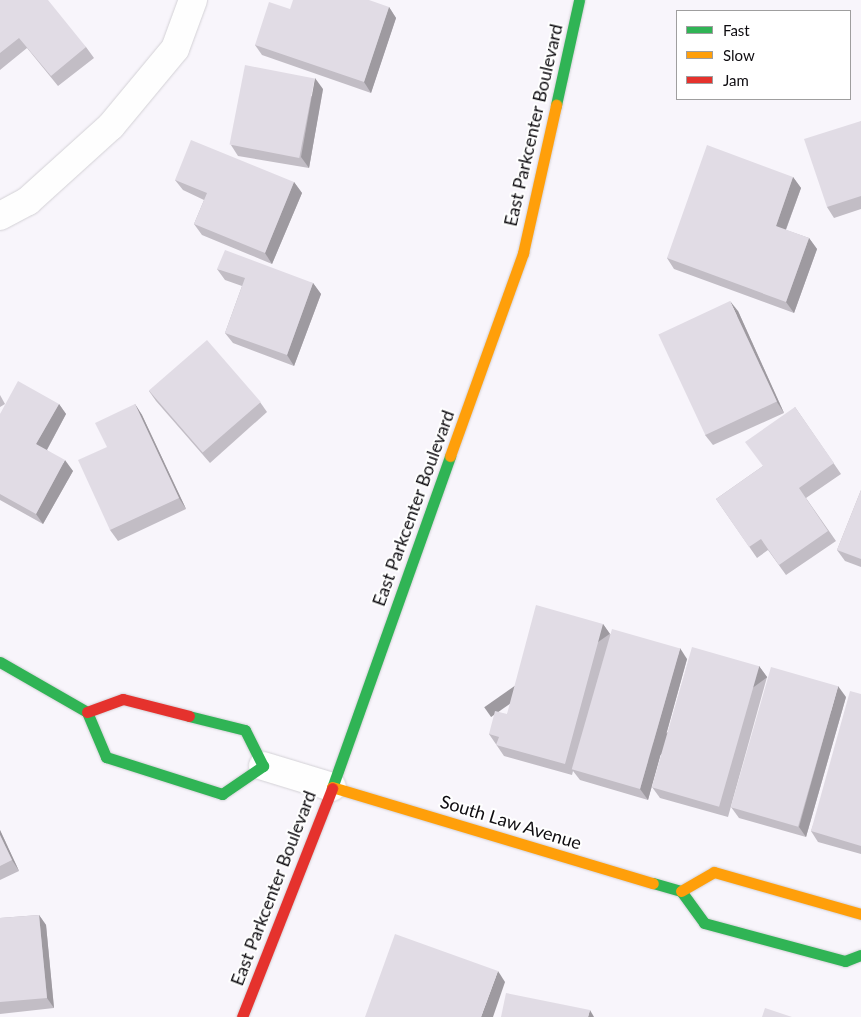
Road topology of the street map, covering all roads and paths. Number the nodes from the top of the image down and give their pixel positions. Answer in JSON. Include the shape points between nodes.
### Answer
{"nodes":[{"id":1,"x":193,"y":0,"type":"edge"},
{"id":2,"x":579,"y":0,"type":"edge"},
{"id":3,"x":0,"y":216,"type":"edge"},
{"id":4,"x":0,"y":662,"type":"edge"},
{"id":5,"x":87,"y":712,"type":"junction"},
{"id":6,"x":263,"y":766,"type":"junction"},
{"id":7,"x":332,"y":787,"type":"junction"},
{"id":8,"x":680,"y":891,"type":"junction"},
{"id":9,"x":861,"y":914,"type":"edge"},
{"id":10,"x":861,"y":955,"type":"edge"},
{"id":11,"x":242,"y":1017,"type":"edge"}],
"edges":[{"from":1,"to":3,"type":"street","via":[[175,49],[111,126],[28,201]]},
{"from":2,"to":7,"type":"street","name":"East Parkcenter Boulevard","via":[[523,253]]},
{"from":4,"to":5,"type":"street"},
{"from":5,"to":6,"type":"street","via":[[122,699],[245,730]]},
{"from":5,"to":6,"type":"street","via":[[106,757],[222,794]]},
{"from":6,"to":7,"type":"street"},
{"from":7,"to":8,"type":"street","name":"South Law Avenue"},
{"from":7,"to":11,"type":"street","name":"East Parkcenter Boulevard"},
{"from":8,"to":9,"type":"street","via":[[714,872]]},
{"from":8,"to":10,"type":"street","via":[[704,923],[845,961]]}]}
